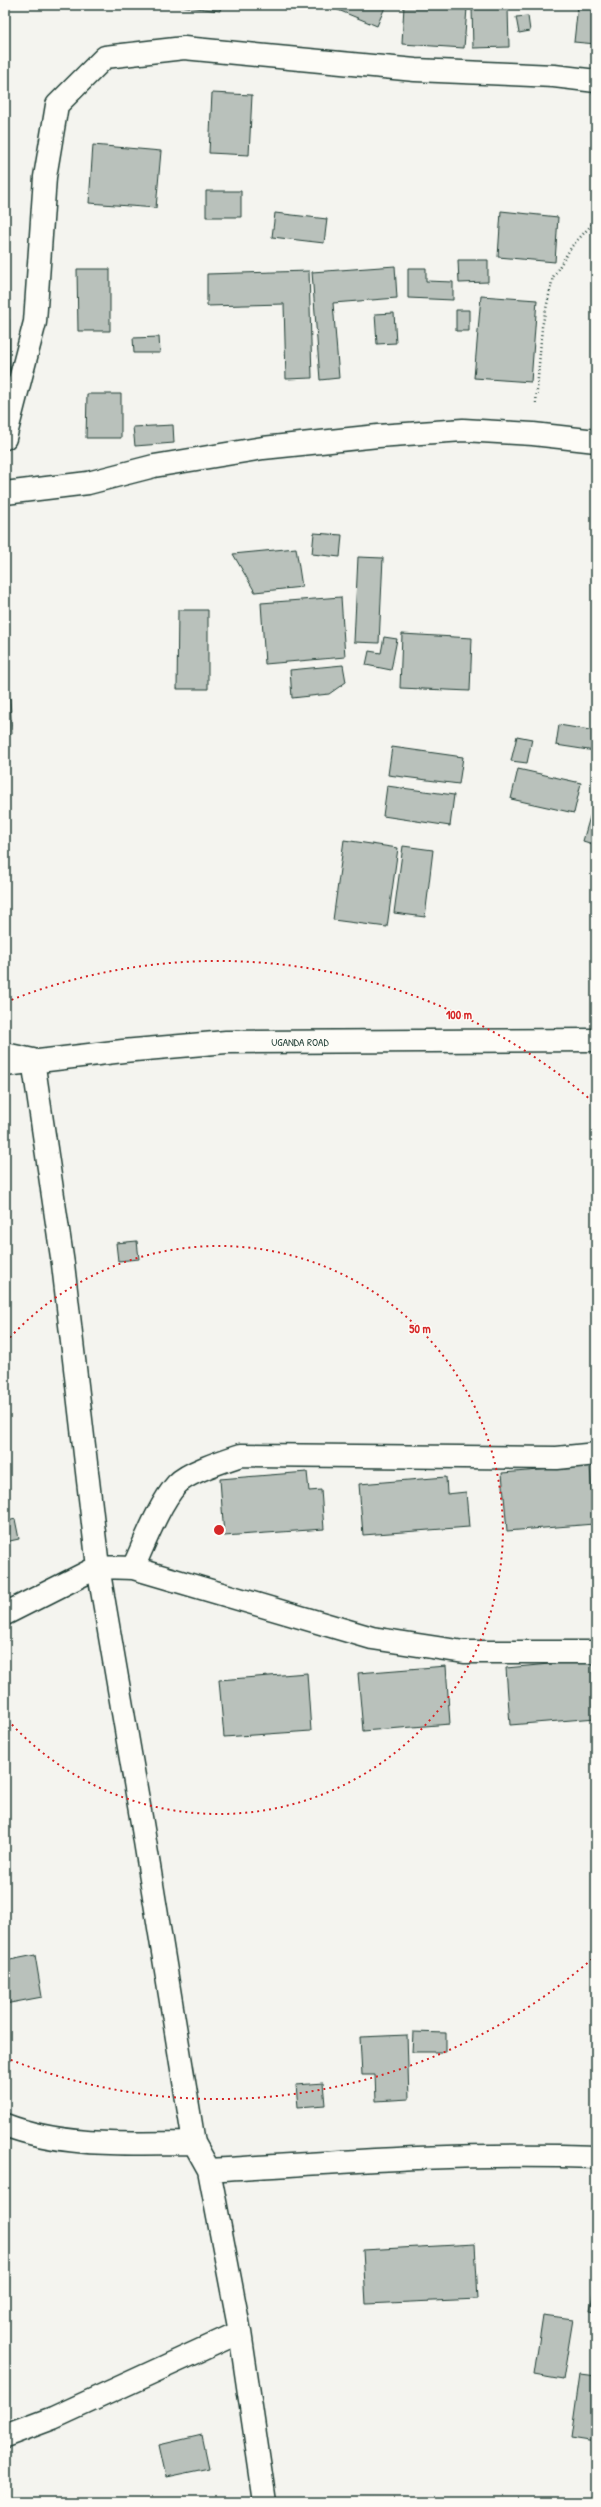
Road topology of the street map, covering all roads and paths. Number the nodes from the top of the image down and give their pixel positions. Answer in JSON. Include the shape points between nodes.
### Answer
{"nodes":[{"id":1,"x":596,"y":81,"type":"edge"},
{"id":2,"x":596,"y":220,"type":"edge"},
{"id":3,"x":533,"y":434,"type":"junction"},
{"id":4,"x":5,"y":438,"type":"edge"},
{"id":5,"x":596,"y":441,"type":"edge"},
{"id":6,"x":5,"y":493,"type":"edge"},
{"id":7,"x":596,"y":1040,"type":"edge"},
{"id":8,"x":5,"y":1054,"type":"edge"},
{"id":9,"x":33,"y":1060,"type":"junction"},
{"id":10,"x":5,"y":1065,"type":"edge"},
{"id":11,"x":596,"y":1454,"type":"edge"},
{"id":12,"x":98,"y":1568,"type":"junction"},
{"id":13,"x":133,"y":1568,"type":"junction"},
{"id":14,"x":5,"y":1614,"type":"edge"},
{"id":15,"x":596,"y":1652,"type":"edge"},
{"id":16,"x":5,"y":2125,"type":"edge"},
{"id":17,"x":194,"y":2143,"type":"junction"},
{"id":18,"x":596,"y":2158,"type":"edge"},
{"id":19,"x":208,"y":2170,"type":"junction"},
{"id":20,"x":240,"y":2332,"type":"junction"},
{"id":21,"x":5,"y":2436,"type":"edge"},
{"id":22,"x":265,"y":2502,"type":"edge"}],
"edges":[{"from":1,"to":4,"type":"street","via":[[554,76],[414,70],[184,48],[104,57],[57,106],[45,177],[35,322]]},
{"from":2,"to":3,"type":"path","via":[[572,246],[553,276],[542,327]]},
{"from":3,"to":5,"type":"street"},
{"from":3,"to":6,"type":"street","via":[[463,430],[263,448],[154,466],[88,483]]},
{"from":7,"to":9,"type":"street","name":"UGANDA ROAD","via":[[226,1042]]},
{"from":8,"to":9,"type":"street"},
{"from":9,"to":10,"type":"street","name":"UGANDA ROAD"},
{"from":9,"to":12,"type":"street","via":[[63,1264]]},
{"from":11,"to":13,"type":"street","via":[[557,1458],[242,1454],[178,1483],[156,1518]]},
{"from":12,"to":13,"type":"street"},
{"from":12,"to":14,"type":"street"},
{"from":12,"to":17,"type":"street"},
{"from":13,"to":15,"type":"street","via":[[372,1638],[464,1652]]},
{"from":16,"to":17,"type":"street","via":[[23,2132],[97,2144]]},
{"from":17,"to":19,"type":"street"},
{"from":18,"to":19,"type":"street","via":[[397,2158]]},
{"from":19,"to":20,"type":"street"},
{"from":20,"to":21,"type":"street","via":[[53,2418]]},
{"from":20,"to":22,"type":"street"}]}
